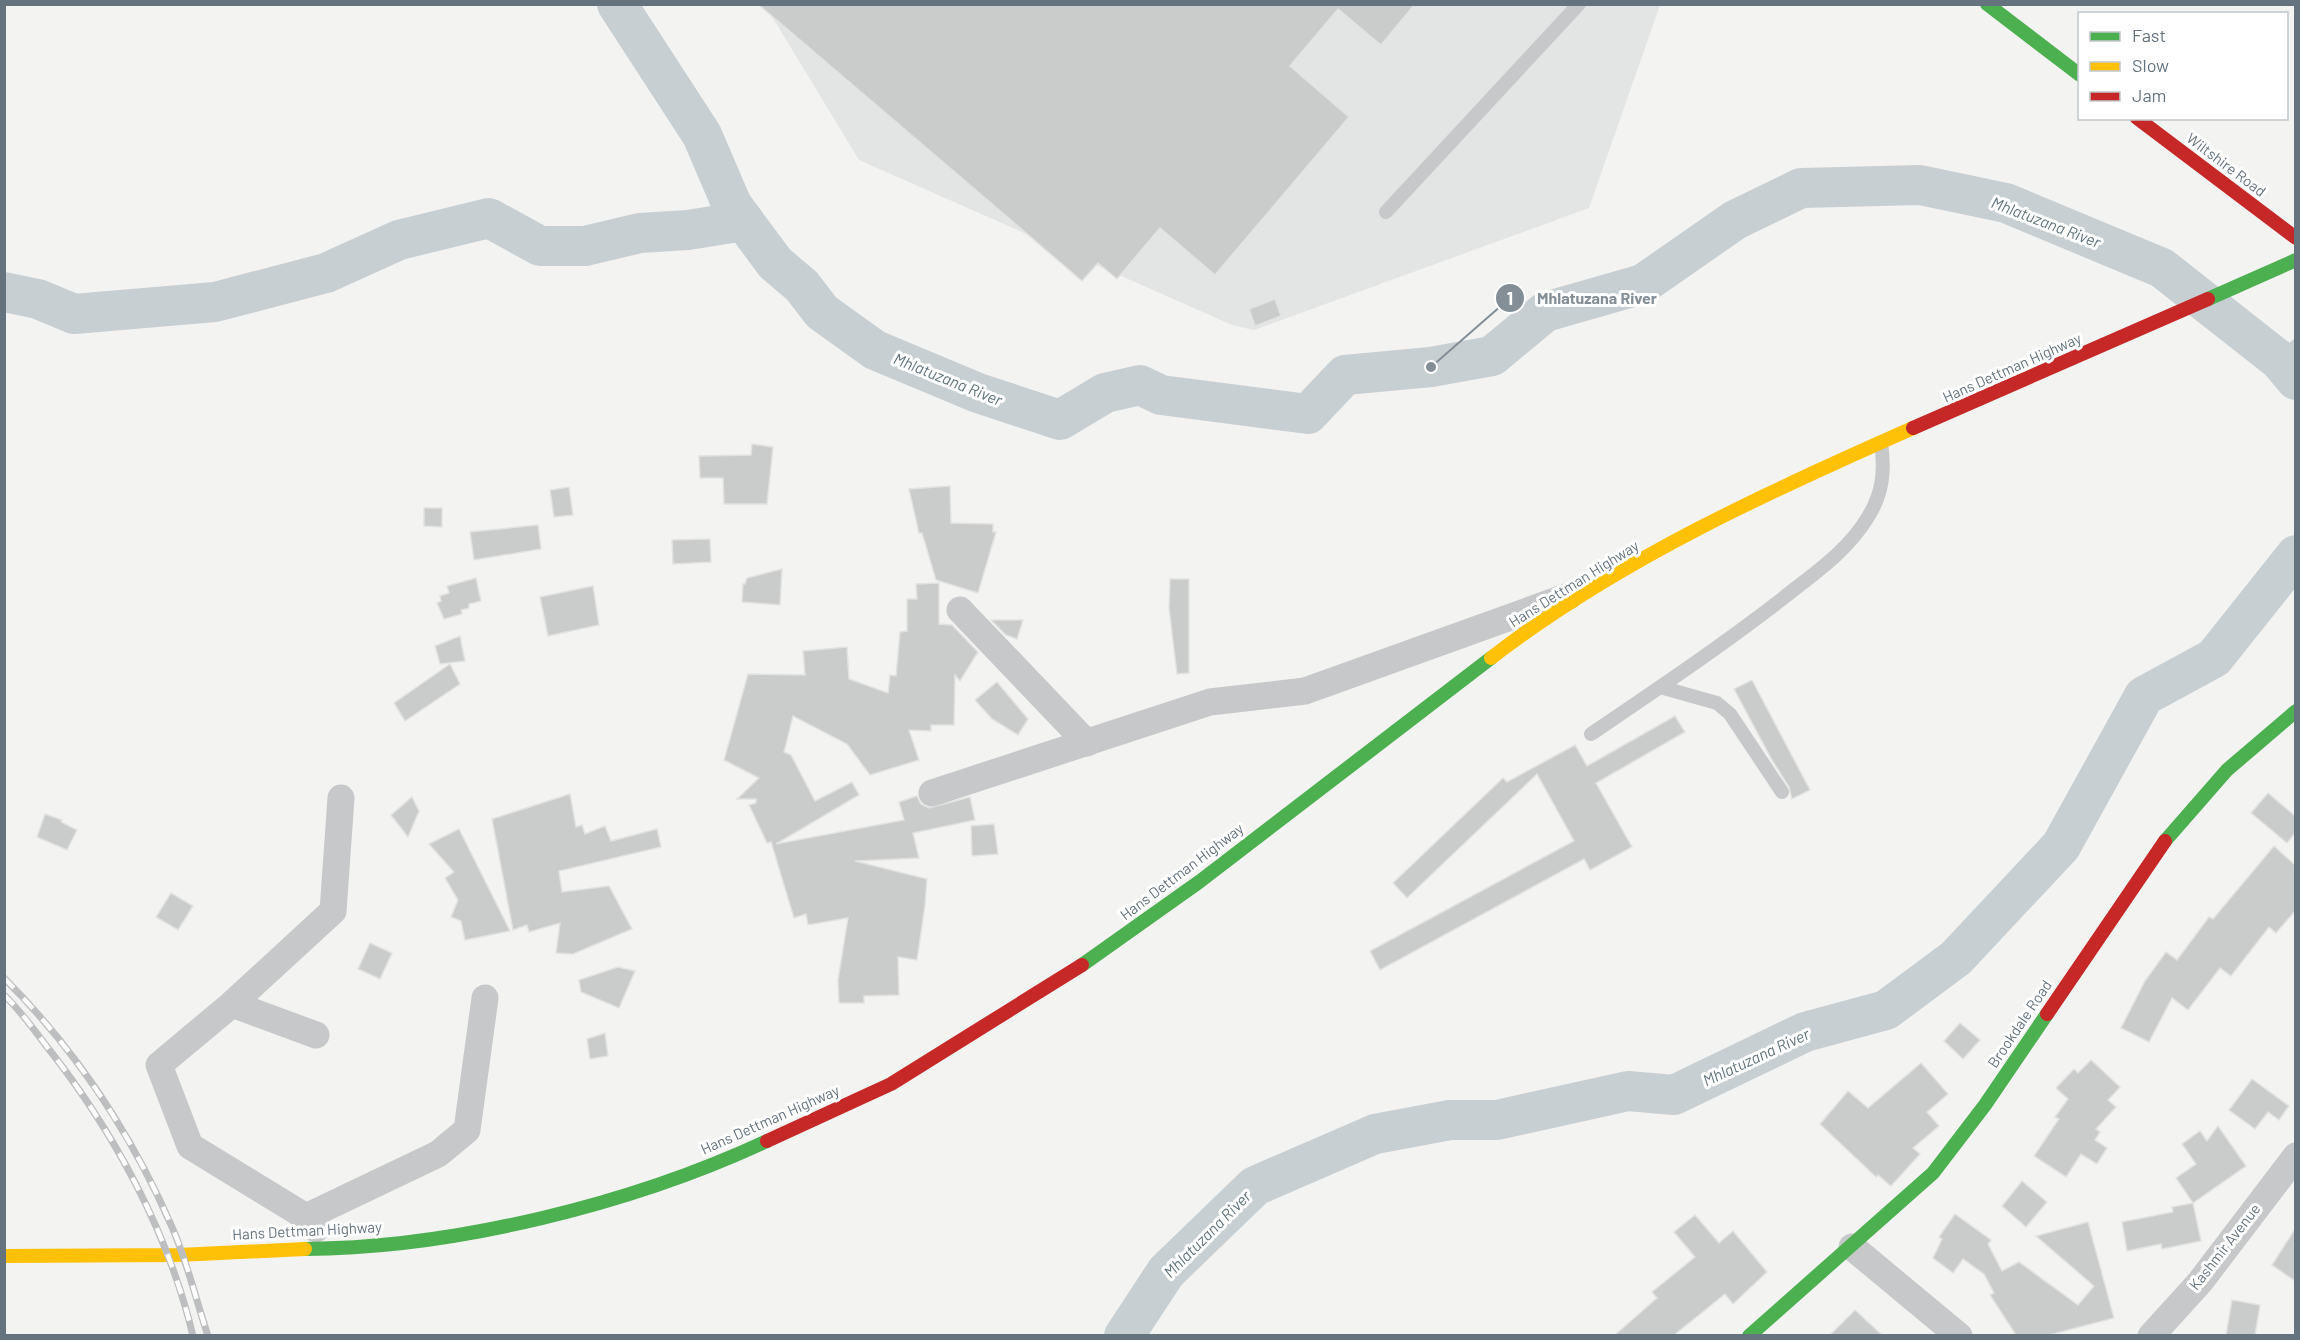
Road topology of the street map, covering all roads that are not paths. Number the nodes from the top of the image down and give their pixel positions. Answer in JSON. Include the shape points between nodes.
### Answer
{"nodes":[{"id":1,"x":1579,"y":4,"type":"edge"},
{"id":2,"x":1987,"y":4,"type":"edge"},
{"id":3,"x":2078,"y":74,"type":"edge"},
{"id":4,"x":2140,"y":120,"type":"edge"},
{"id":5,"x":1386,"y":212,"type":"dead end"},
{"id":6,"x":2295,"y":238,"type":"edge"},
{"id":7,"x":2295,"y":260,"type":"edge"},
{"id":8,"x":1881,"y":443,"type":"junction"},
{"id":9,"x":1601,"y":584,"type":"junction"},
{"id":10,"x":960,"y":610,"type":"dead end"},
{"id":11,"x":1660,"y":687,"type":"junction"},
{"id":12,"x":2295,"y":711,"type":"edge"},
{"id":13,"x":1591,"y":734,"type":"dead end"},
{"id":14,"x":1087,"y":743,"type":"junction"},
{"id":15,"x":1782,"y":792,"type":"dead end"},
{"id":16,"x":932,"y":793,"type":"dead end"},
{"id":17,"x":341,"y":798,"type":"dead end"},
{"id":18,"x":485,"y":998,"type":"dead end"},
{"id":19,"x":232,"y":1004,"type":"junction"},
{"id":20,"x":316,"y":1035,"type":"dead end"},
{"id":21,"x":2295,"y":1156,"type":"edge"},
{"id":22,"x":306,"y":1217,"type":"junction"},
{"id":23,"x":1852,"y":1247,"type":"junction"},
{"id":24,"x":332,"y":1249,"type":"junction"},
{"id":25,"x":4,"y":1256,"type":"edge"},
{"id":26,"x":1749,"y":1335,"type":"edge"},
{"id":27,"x":1959,"y":1335,"type":"edge"},
{"id":28,"x":2151,"y":1335,"type":"edge"}],
"edges":[{"from":1,"to":5,"type":"lane"},
{"from":2,"to":3,"type":"street"},
{"from":4,"to":6,"type":"street","name":"Wiltshire Road"},
{"from":7,"to":8,"type":"street","name":"Hans Dettman Highway"},
{"from":8,"to":9,"type":"street","name":"Hans Dettman Highway","via":[[1743,505]]},
{"from":8,"to":11,"type":"lane","via":[[1885,471],[1869,515],[1852,540],[1719,648]]},
{"from":9,"to":14,"type":"street","via":[[1305,691],[1210,702]]},
{"from":9,"to":24,"type":"street","name":"Hans Dettman Highway","via":[[1501,650],[1123,937],[891,1084],[746,1151],[647,1190],[436,1238]]},
{"from":10,"to":14,"type":"street"},
{"from":11,"to":13,"type":"lane"},
{"from":11,"to":15,"type":"lane","via":[[1717,703],[1730,714]]},
{"from":12,"to":23,"type":"street","name":"Brookdale Road","via":[[2227,770],[2187,813],[1959,1140],[1933,1173]]},
{"from":14,"to":16,"type":"street"},
{"from":17,"to":19,"type":"street","via":[[333,911]]},
{"from":18,"to":22,"type":"street","via":[[468,1130],[438,1154]]},
{"from":19,"to":20,"type":"street"},
{"from":19,"to":22,"type":"street","via":[[159,1065],[190,1146]]},
{"from":21,"to":28,"type":"street","name":"Kashmir Avenue","via":[[2200,1282]]},
{"from":22,"to":24,"type":"street"},
{"from":23,"to":26,"type":"street","name":"Brookdale Road"},
{"from":23,"to":27,"type":"street"},
{"from":24,"to":25,"type":"street","name":"Hans Dettman Highway","via":[[178,1256]]}]}
